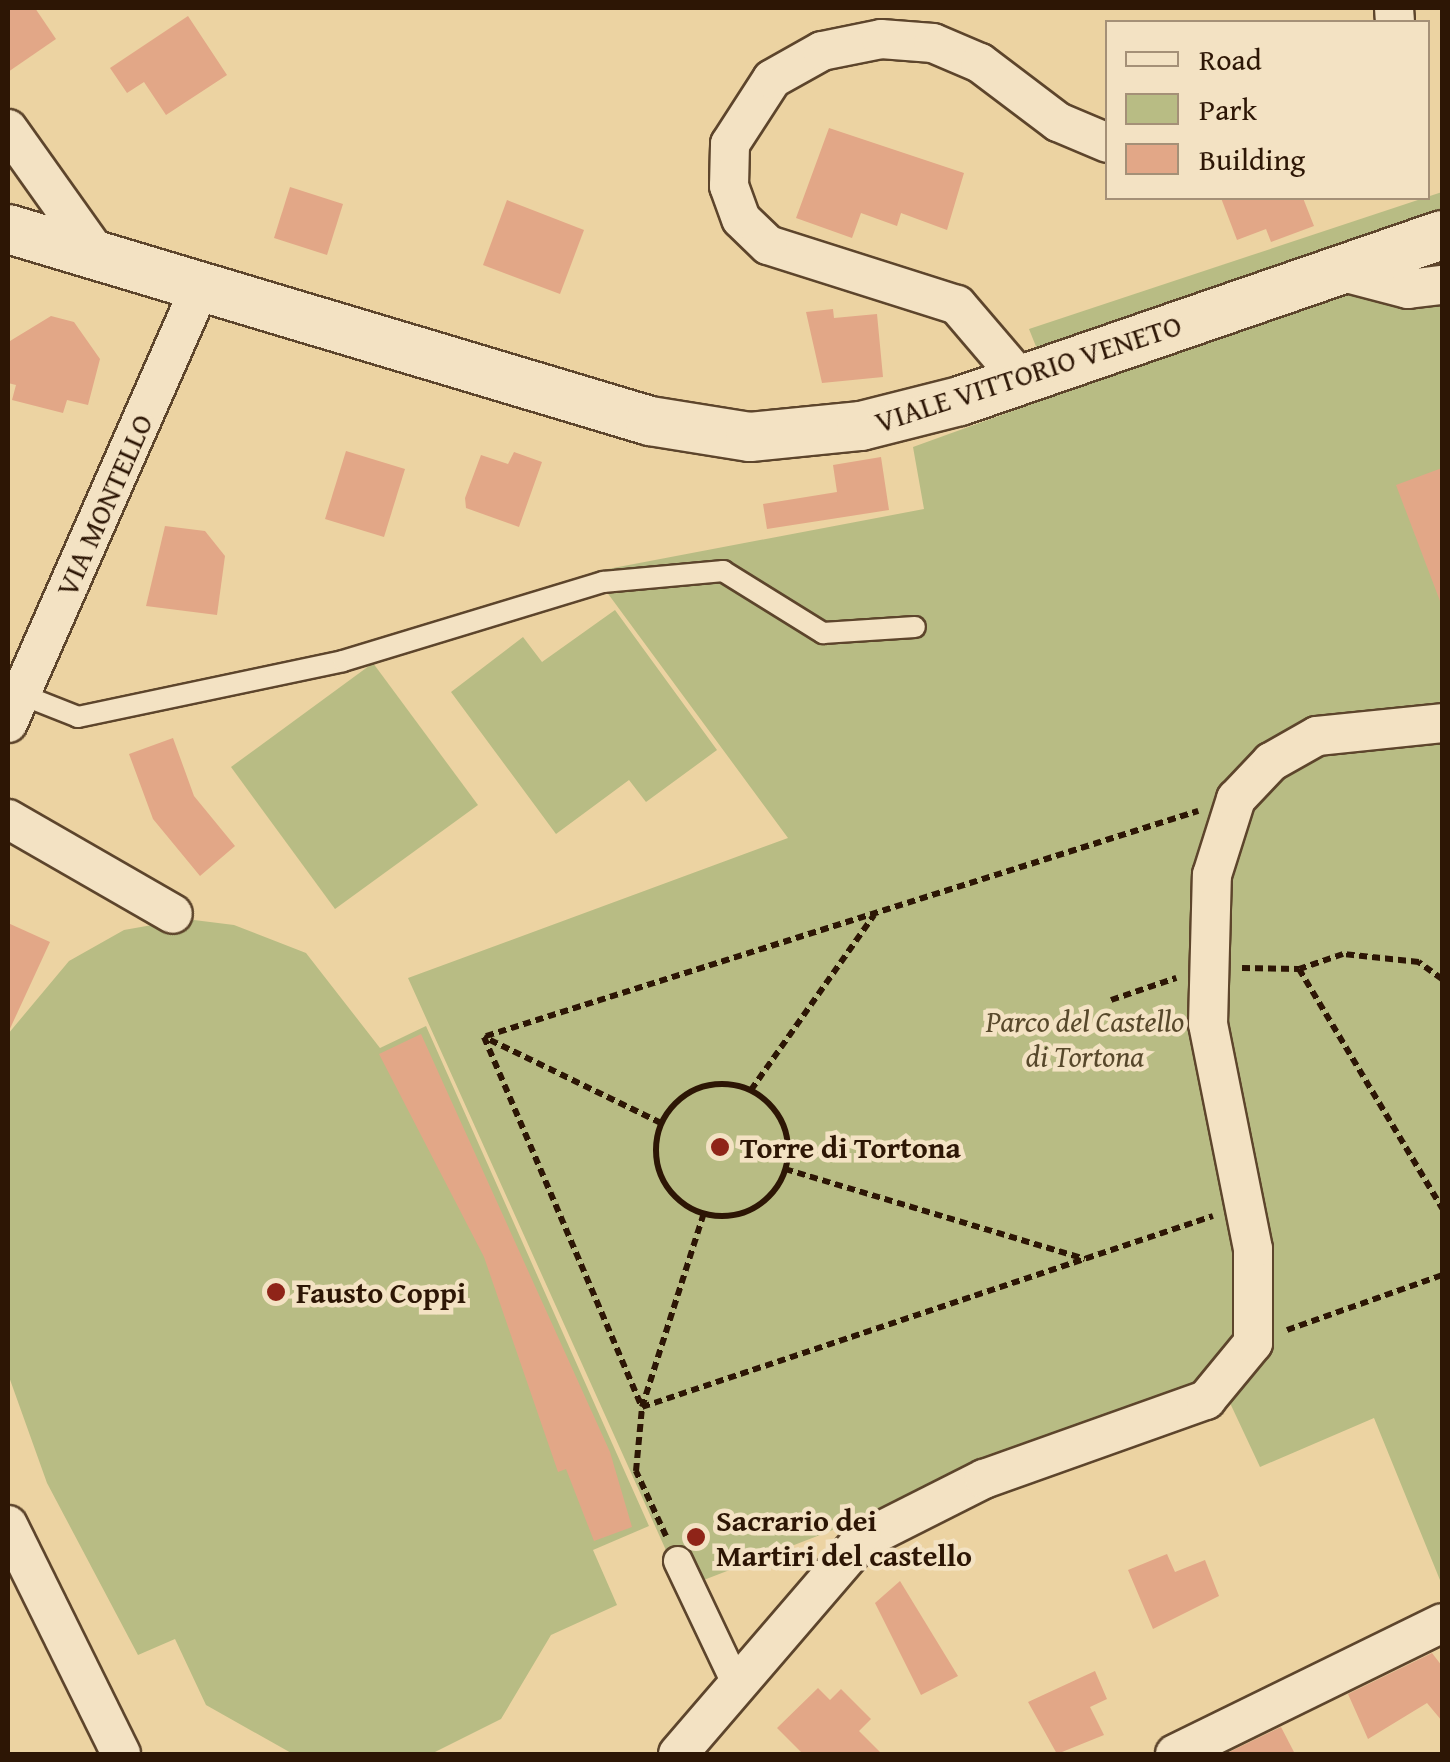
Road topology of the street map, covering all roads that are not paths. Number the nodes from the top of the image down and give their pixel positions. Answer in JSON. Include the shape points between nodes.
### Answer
{"nodes":[{"id":1,"x":8,"y":129,"type":"edge"},
{"id":2,"x":1105,"y":143,"type":"edge"},
{"id":3,"x":8,"y":228,"type":"edge"},
{"id":4,"x":1442,"y":235,"type":"edge"},
{"id":5,"x":94,"y":250,"type":"junction"},
{"id":6,"x":1332,"y":269,"type":"junction"},
{"id":7,"x":1442,"y":285,"type":"edge"},
{"id":8,"x":200,"y":287,"type":"junction"},
{"id":9,"x":1022,"y":381,"type":"junction"},
{"id":10,"x":914,"y":628,"type":"dead end"},
{"id":11,"x":14,"y":708,"type":"edge"},
{"id":12,"x":1442,"y":724,"type":"edge"},
{"id":13,"x":8,"y":818,"type":"edge"},
{"id":14,"x":173,"y":914,"type":"dead end"},
{"id":15,"x":8,"y":1525,"type":"edge"},
{"id":16,"x":678,"y":1561,"type":"road end"},
{"id":17,"x":1442,"y":1623,"type":"edge"},
{"id":18,"x":737,"y":1685,"type":"junction"},
{"id":19,"x":121,"y":1754,"type":"edge"},
{"id":20,"x":678,"y":1754,"type":"edge"},
{"id":21,"x":1176,"y":1754,"type":"edge"}],
"edges":[{"from":1,"to":5,"type":"street"},
{"from":2,"to":9,"type":"street","via":[[1058,122],[980,64],[934,44],[881,39],[822,51],[772,78],[730,144],[728,186],[741,218],[768,245],[957,305]]},
{"from":3,"to":5,"type":"street","name":"VIALE VITTORIO VENETO"},
{"from":4,"to":6,"type":"street","name":"VIALE VITTORIO VENETO"},
{"from":5,"to":8,"type":"street","name":"VIALE VITTORIO VENETO"},
{"from":6,"to":7,"type":"street","via":[[1408,289]]},
{"from":6,"to":9,"type":"street","name":"VIALE VITTORIO VENETO"},
{"from":8,"to":9,"type":"street","name":"VIALE VITTORIO VENETO","via":[[650,421],[750,437],[861,426]]},
{"from":8,"to":11,"type":"street","name":"VIA MONTELLO"},
{"from":10,"to":11,"type":"lane","via":[[823,632],[723,571],[603,582],[343,660],[78,717]]},
{"from":12,"to":18,"type":"street","via":[[1317,736],[1271,762],[1236,799],[1212,876],[1208,1024],[1253,1249],[1253,1342],[1206,1400],[984,1480],[860,1541]]},
{"from":13,"to":14,"type":"street"},
{"from":15,"to":19,"type":"street"},
{"from":16,"to":18,"type":"street"},
{"from":17,"to":21,"type":"street"},
{"from":18,"to":20,"type":"street"}]}
